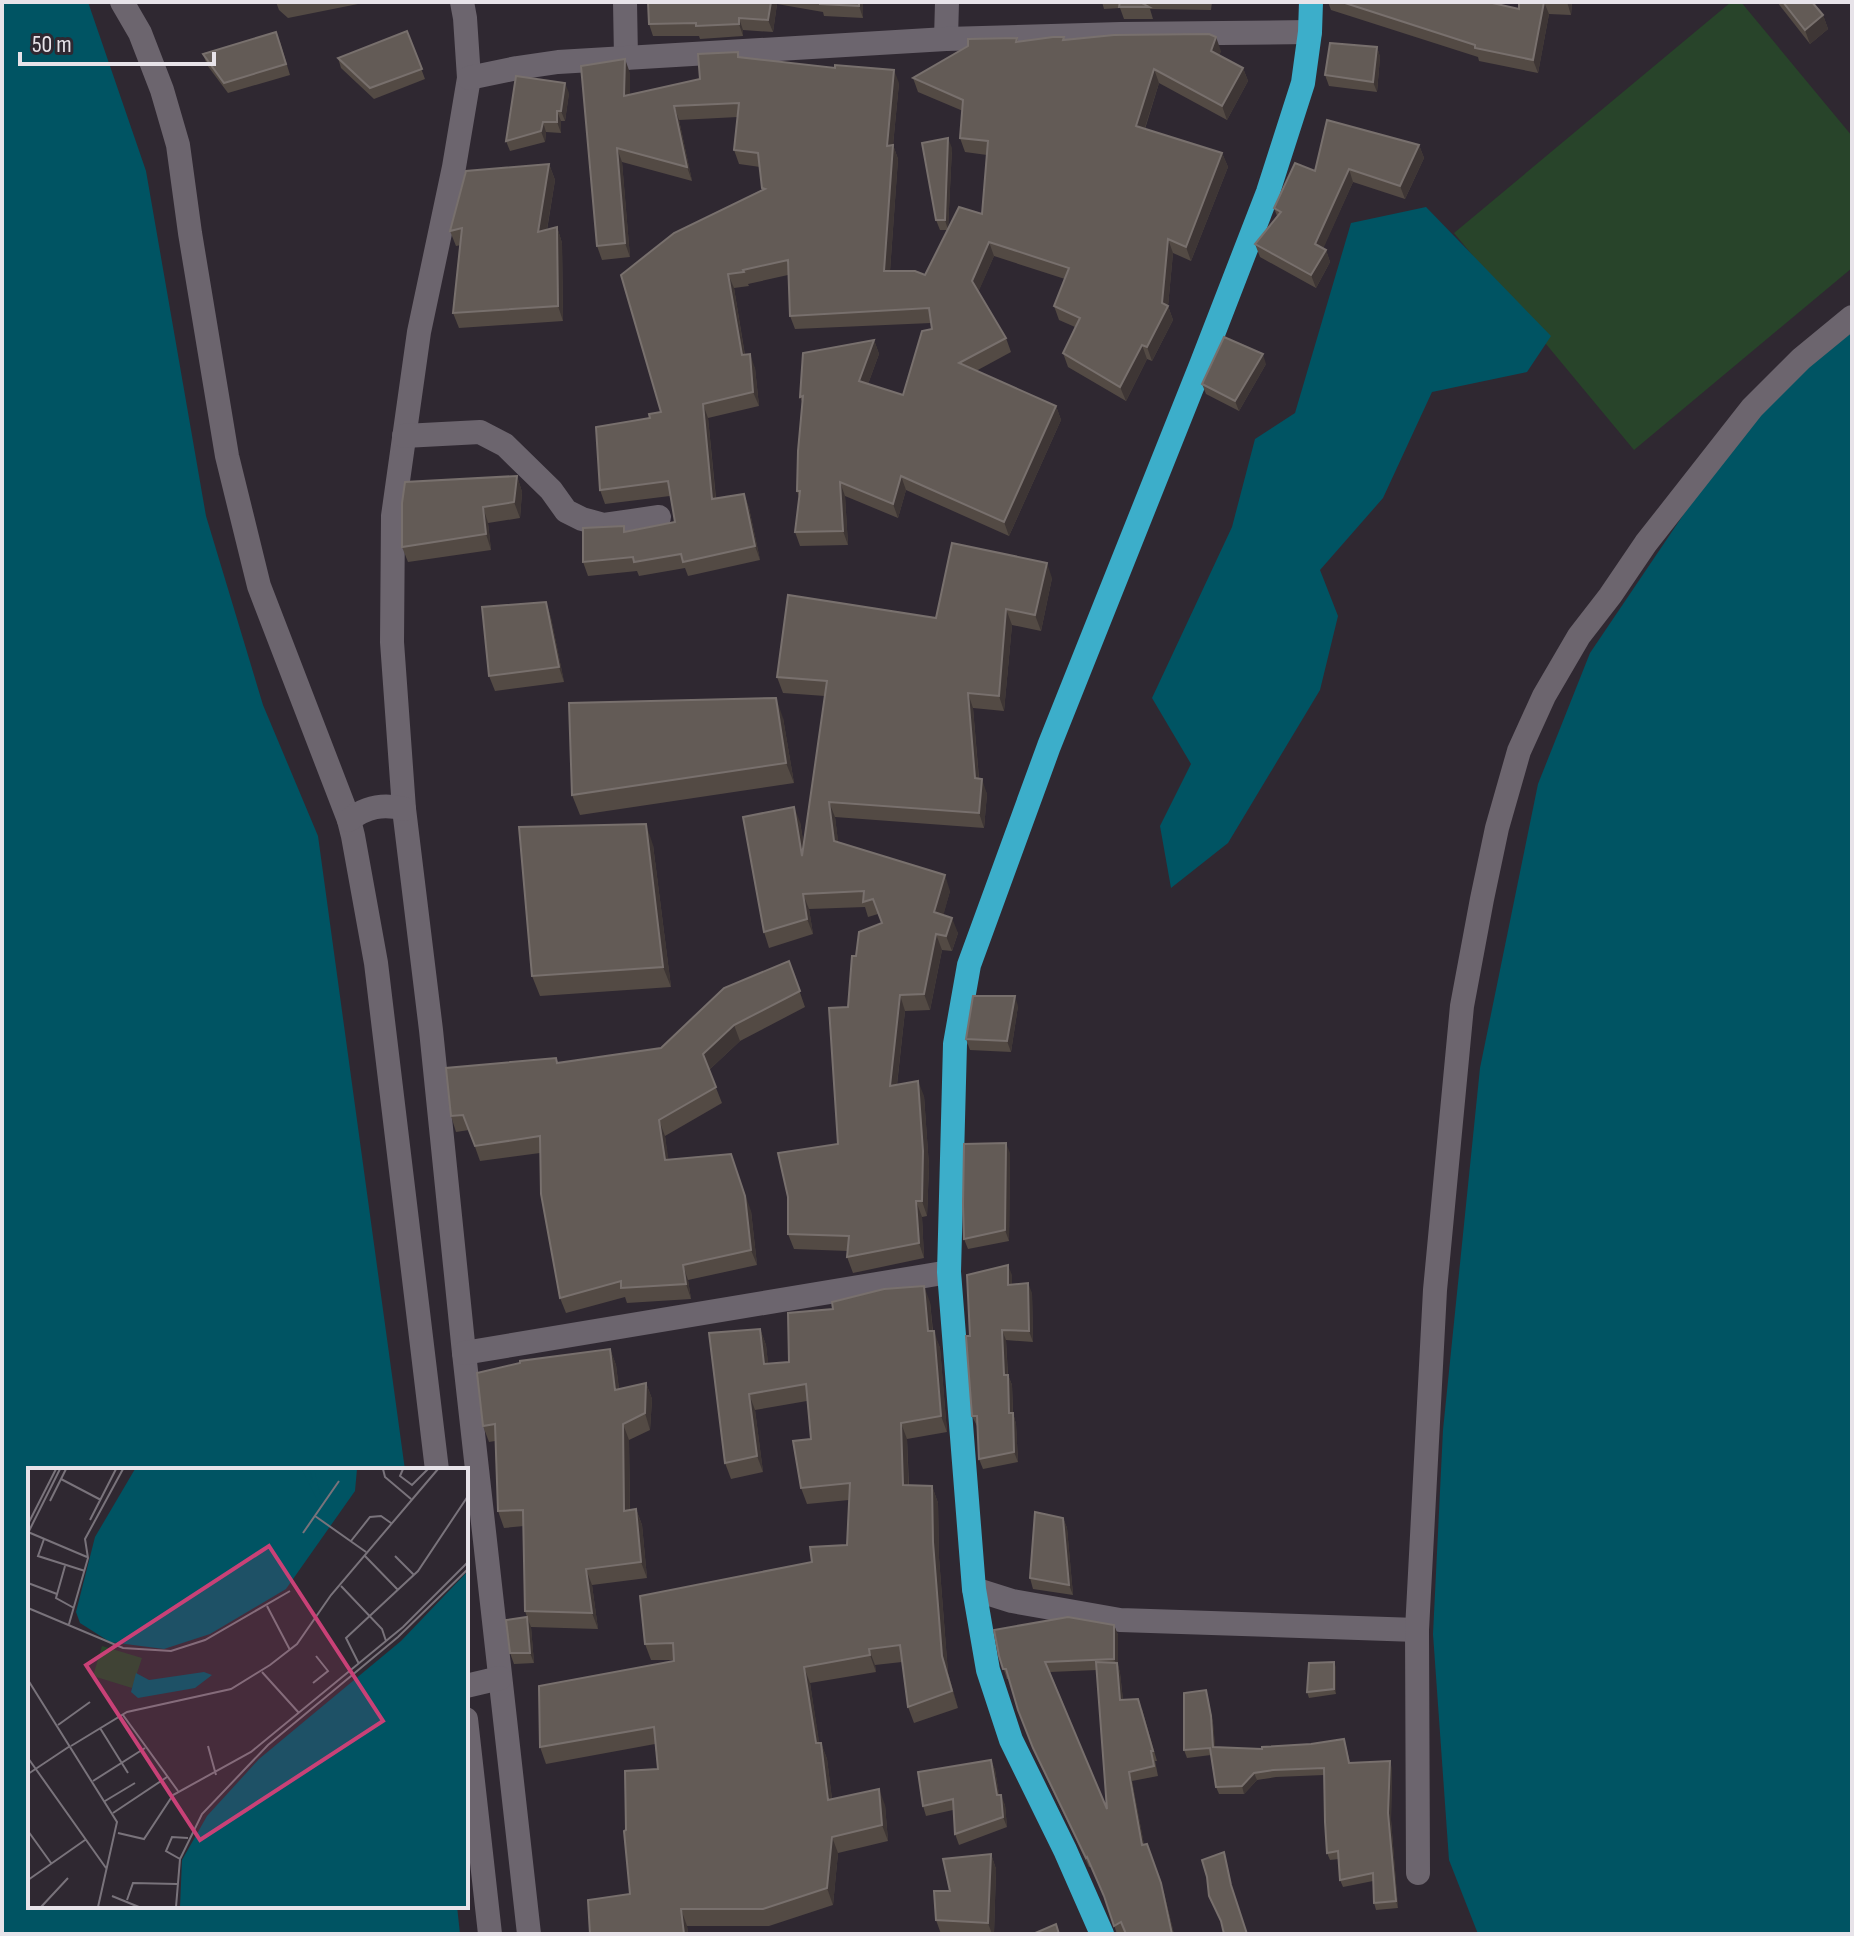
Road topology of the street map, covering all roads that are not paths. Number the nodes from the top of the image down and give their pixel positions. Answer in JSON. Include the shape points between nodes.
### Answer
{"nodes":[{"id":1,"x":122,"y":2,"type":"edge"},
{"id":2,"x":462,"y":2,"type":"edge"},
{"id":3,"x":625,"y":2,"type":"edge"},
{"id":4,"x":947,"y":2,"type":"edge"},
{"id":5,"x":1311,"y":2,"type":"edge"},
{"id":6,"x":1310,"y":32,"type":"junction"},
{"id":7,"x":946,"y":39,"type":"junction"},
{"id":8,"x":626,"y":58,"type":"junction"},
{"id":9,"x":469,"y":78,"type":"junction"},
{"id":10,"x":1852,"y":317,"type":"edge"},
{"id":11,"x":404,"y":436,"type":"junction"},
{"id":12,"x":659,"y":517,"type":"dead end"},
{"id":13,"x":404,"y":809,"type":"junction"},
{"id":14,"x":349,"y":820,"type":"junction"},
{"id":15,"x":949,"y":1272,"type":"junction"},
{"id":16,"x":464,"y":1353,"type":"junction"},
{"id":17,"x":437,"y":1468,"type":"edge"},
{"id":18,"x":974,"y":1589,"type":"junction"},
{"id":19,"x":1417,"y":1630,"type":"junction"},
{"id":20,"x":500,"y":1678,"type":"junction"},
{"id":21,"x":468,"y":1686,"type":"edge"},
{"id":22,"x":468,"y":1737,"type":"edge"},
{"id":23,"x":1418,"y":1873,"type":"dead end"},
{"id":24,"x":490,"y":1934,"type":"edge"},
{"id":25,"x":529,"y":1934,"type":"edge"},
{"id":26,"x":1102,"y":1934,"type":"edge"}],
"edges":[{"from":1,"to":14,"type":"street","via":[[140,33],[178,145],[227,456],[259,586]]},
{"from":2,"to":9,"type":"street"},
{"from":3,"to":8,"type":"street"},
{"from":4,"to":7,"type":"street"},
{"from":5,"to":6,"type":"highway"},
{"from":6,"to":7,"type":"street"},
{"from":6,"to":15,"type":"highway","via":[[1303,83],[1268,192],[1049,746],[969,965],[955,1044]]},
{"from":7,"to":8,"type":"street"},
{"from":8,"to":9,"type":"street","via":[[544,64]]},
{"from":9,"to":11,"type":"street"},
{"from":10,"to":19,"type":"street","via":[[1752,408],[1646,543],[1579,636],[1519,751],[1497,828],[1462,1006],[1435,1290]]},
{"from":11,"to":12,"type":"street","via":[[480,432],[505,445],[566,511],[582,519],[604,525]]},
{"from":11,"to":13,"type":"street","via":[[393,516],[392,642]]},
{"from":13,"to":14,"type":"street","via":[[377,806]]},
{"from":13,"to":16,"type":"street"},
{"from":14,"to":17,"type":"street","via":[[376,963]]},
{"from":15,"to":16,"type":"street"},
{"from":15,"to":18,"type":"highway"},
{"from":16,"to":20,"type":"street"},
{"from":18,"to":19,"type":"street","via":[[1120,1620]]},
{"from":18,"to":26,"type":"highway","via":[[988,1670],[1011,1740]]},
{"from":19,"to":23,"type":"street"},
{"from":20,"to":21,"type":"street"},
{"from":20,"to":25,"type":"street"},
{"from":22,"to":24,"type":"street"}]}
